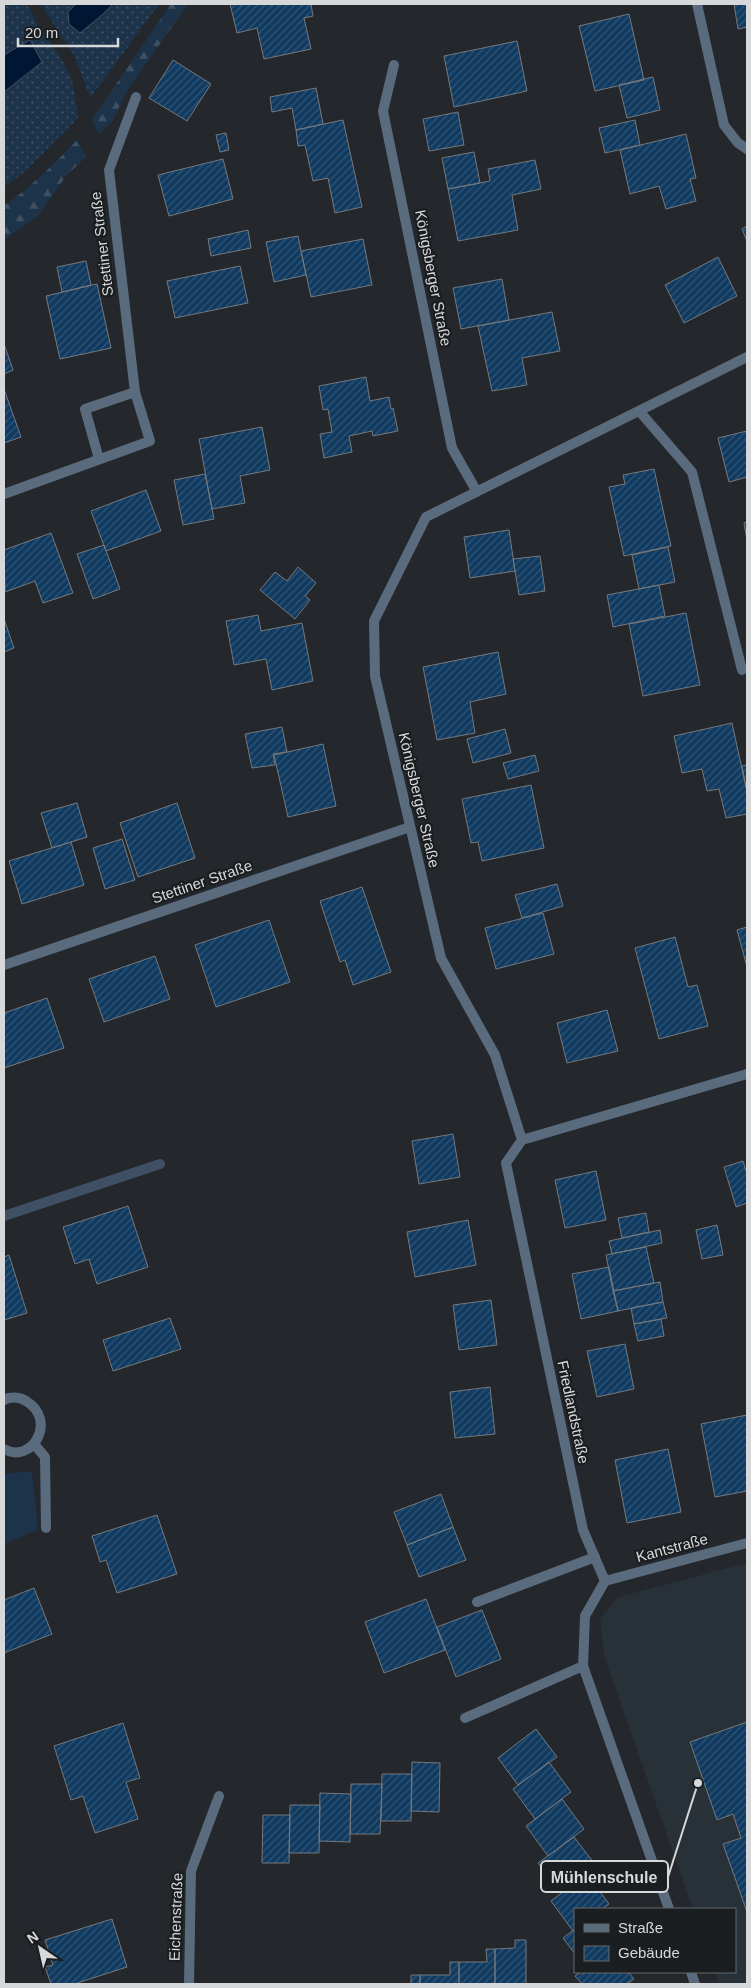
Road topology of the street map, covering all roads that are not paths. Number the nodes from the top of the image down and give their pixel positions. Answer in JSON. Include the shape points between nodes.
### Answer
{"nodes":[{"id":1,"x":697,"y":4,"type":"edge"},
{"id":2,"x":394,"y":65,"type":"dead end"},
{"id":3,"x":136,"y":98,"type":"dead end"},
{"id":4,"x":747,"y":149,"type":"edge"},
{"id":5,"x":747,"y":357,"type":"edge"},
{"id":6,"x":135,"y":392,"type":"junction"},
{"id":7,"x":640,"y":412,"type":"junction"},
{"id":8,"x":100,"y":459,"type":"junction"},
{"id":9,"x":477,"y":492,"type":"junction"},
{"id":10,"x":4,"y":494,"type":"edge"},
{"id":11,"x":742,"y":670,"type":"dead end"},
{"id":12,"x":410,"y":827,"type":"junction"},
{"id":13,"x":4,"y":966,"type":"edge"},
{"id":14,"x":747,"y":1074,"type":"edge"},
{"id":15,"x":522,"y":1140,"type":"junction"},
{"id":16,"x":4,"y":1400,"type":"edge"},
{"id":17,"x":34,"y":1444,"type":"junction"},
{"id":18,"x":4,"y":1449,"type":"edge"},
{"id":19,"x":46,"y":1528,"type":"dead end"},
{"id":20,"x":747,"y":1543,"type":"edge"},
{"id":21,"x":595,"y":1558,"type":"junction"},
{"id":22,"x":605,"y":1582,"type":"junction"},
{"id":23,"x":476,"y":1602,"type":"dead end"},
{"id":24,"x":583,"y":1666,"type":"junction"},
{"id":25,"x":466,"y":1718,"type":"dead end"},
{"id":26,"x":219,"y":1796,"type":"dead end"},
{"id":27,"x":669,"y":1908,"type":"edge"},
{"id":28,"x":189,"y":1984,"type":"edge"}],
"edges":[{"from":1,"to":4,"type":"street","via":[[724,125]]},
{"from":2,"to":9,"type":"street","name":"Königsberger Straße","via":[[383,110],[452,448]]},
{"from":3,"to":6,"type":"street","name":"Stettiner Straße","via":[[109,170]]},
{"from":5,"to":7,"type":"street","name":"Königsberger Straße"},
{"from":6,"to":8,"type":"street","name":"Stettiner Straße","via":[[150,441]]},
{"from":6,"to":8,"type":"street","via":[[85,409]]},
{"from":7,"to":9,"type":"street","name":"Königsberger Straße"},
{"from":7,"to":11,"type":"street","via":[[692,472]]},
{"from":8,"to":10,"type":"street","name":"Stettiner Straße"},
{"from":9,"to":12,"type":"street","name":"Königsberger Straße","via":[[426,517],[374,620],[375,676]]},
{"from":12,"to":13,"type":"street","name":"Stettiner Straße"},
{"from":12,"to":15,"type":"street","name":"Königsberger Straße","via":[[441,958],[495,1055]]},
{"from":14,"to":15,"type":"street"},
{"from":15,"to":21,"type":"street","name":"Friedlandstraße","via":[[506,1163],[583,1530]]},
{"from":16,"to":17,"type":"street","via":[[22,1398],[34,1405],[41,1417],[41,1432]]},
{"from":17,"to":18,"type":"street","via":[[22,1451]]},
{"from":17,"to":19,"type":"street","via":[[45,1457]]},
{"from":20,"to":22,"type":"street","name":"Kantstraße"},
{"from":21,"to":22,"type":"street","name":"Friedlandstraße"},
{"from":21,"to":23,"type":"street"},
{"from":22,"to":24,"type":"street","via":[[585,1616]]},
{"from":24,"to":25,"type":"street"},
{"from":24,"to":27,"type":"street"},
{"from":26,"to":28,"type":"street","name":"Eichenstraße","via":[[191,1871]]}]}
